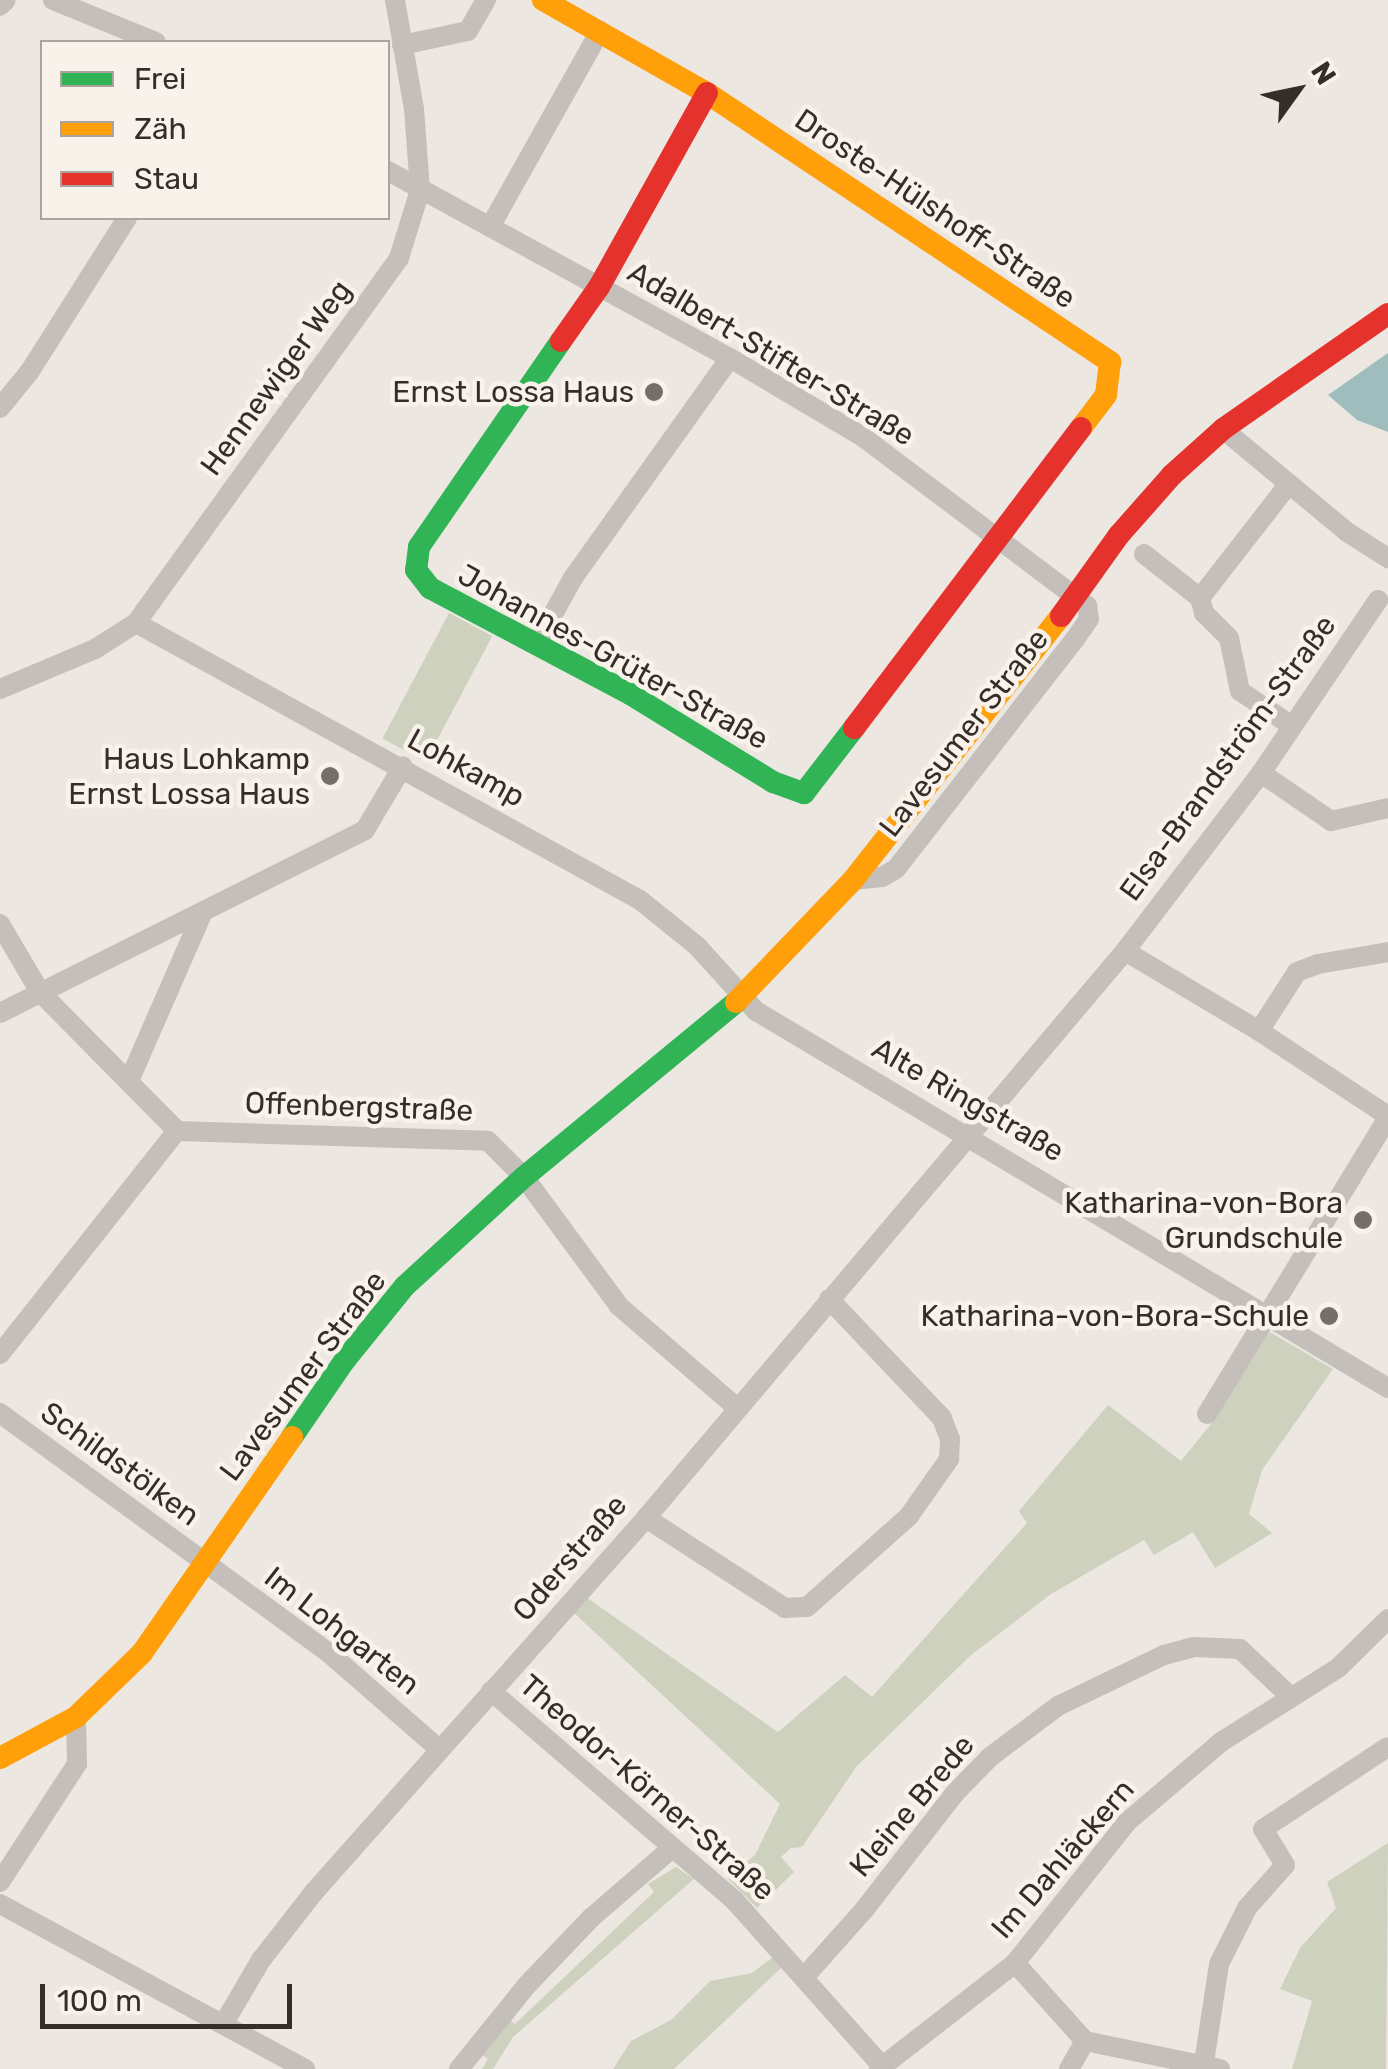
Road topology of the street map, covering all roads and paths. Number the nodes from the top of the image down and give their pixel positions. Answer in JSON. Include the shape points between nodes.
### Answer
{"nodes":[{"id":1,"x":6,"y":0,"type":"edge"},
{"id":2,"x":53,"y":0,"type":"edge"},
{"id":3,"x":395,"y":0,"type":"edge"},
{"id":4,"x":486,"y":0,"type":"edge"},
{"id":5,"x":543,"y":0,"type":"edge"},
{"id":6,"x":0,"y":6,"type":"edge"},
{"id":7,"x":600,"y":31,"type":"junction"},
{"id":8,"x":151,"y":40,"type":"edge"},
{"id":9,"x":402,"y":46,"type":"junction"},
{"id":10,"x":707,"y":92,"type":"junction"},
{"id":11,"x":390,"y":172,"type":"edge"},
{"id":12,"x":420,"y":190,"type":"junction"},
{"id":13,"x":126,"y":220,"type":"edge"},
{"id":14,"x":490,"y":227,"type":"junction"},
{"id":15,"x":599,"y":286,"type":"junction"},
{"id":16,"x":1388,"y":314,"type":"edge"},
{"id":17,"x":730,"y":358,"type":"junction"},
{"id":18,"x":0,"y":408,"type":"edge"},
{"id":19,"x":1222,"y":429,"type":"junction"},
{"id":20,"x":1288,"y":484,"type":"junction"},
{"id":21,"x":999,"y":536,"type":"junction"},
{"id":22,"x":1144,"y":554,"type":"dead end"},
{"id":23,"x":1388,"y":558,"type":"edge"},
{"id":24,"x":1075,"y":596,"type":"junction"},
{"id":25,"x":1385,"y":597,"type":"edge"},
{"id":26,"x":1200,"y":598,"type":"junction"},
{"id":27,"x":136,"y":623,"type":"junction"},
{"id":28,"x":536,"y":644,"type":"junction"},
{"id":29,"x":0,"y":689,"type":"edge"},
{"id":30,"x":1292,"y":726,"type":"junction"},
{"id":31,"x":403,"y":766,"type":"junction"},
{"id":32,"x":1261,"y":773,"type":"junction"},
{"id":33,"x":1388,"y":808,"type":"edge"},
{"id":34,"x":202,"y":914,"type":"junction"},
{"id":35,"x":0,"y":924,"type":"edge"},
{"id":36,"x":1125,"y":951,"type":"junction"},
{"id":37,"x":1388,"y":952,"type":"edge"},
{"id":38,"x":40,"y":992,"type":"junction"},
{"id":39,"x":741,"y":998,"type":"junction"},
{"id":40,"x":0,"y":1013,"type":"edge"},
{"id":41,"x":1260,"y":1031,"type":"junction"},
{"id":42,"x":129,"y":1081,"type":"junction"},
{"id":43,"x":1388,"y":1117,"type":"edge"},
{"id":44,"x":177,"y":1131,"type":"junction"},
{"id":45,"x":966,"y":1134,"type":"junction"},
{"id":46,"x":524,"y":1177,"type":"junction"},
{"id":47,"x":829,"y":1299,"type":"junction"},
{"id":48,"x":1270,"y":1313,"type":"junction"},
{"id":49,"x":0,"y":1354,"type":"edge"},
{"id":50,"x":1388,"y":1388,"type":"edge"},
{"id":51,"x":736,"y":1407,"type":"junction"},
{"id":52,"x":0,"y":1414,"type":"edge"},
{"id":53,"x":1206,"y":1414,"type":"dead end"},
{"id":54,"x":646,"y":1518,"type":"junction"},
{"id":55,"x":203,"y":1565,"type":"junction"},
{"id":56,"x":1388,"y":1619,"type":"edge"},
{"id":57,"x":491,"y":1690,"type":"junction"},
{"id":58,"x":1291,"y":1697,"type":"junction"},
{"id":59,"x":76,"y":1717,"type":"junction"},
{"id":60,"x":1388,"y":1747,"type":"edge"},
{"id":61,"x":439,"y":1750,"type":"junction"},
{"id":62,"x":0,"y":1758,"type":"edge"},
{"id":63,"x":672,"y":1848,"type":"junction"},
{"id":64,"x":0,"y":1882,"type":"edge"},
{"id":65,"x":0,"y":1904,"type":"edge"},
{"id":66,"x":1014,"y":1963,"type":"junction"},
{"id":67,"x":806,"y":1975,"type":"junction"},
{"id":68,"x":224,"y":2023,"type":"junction"},
{"id":69,"x":1085,"y":2041,"type":"junction"},
{"id":70,"x":1208,"y":2067,"type":"edge"},
{"id":71,"x":881,"y":2068,"type":"edge"},
{"id":72,"x":306,"y":2069,"type":"edge"},
{"id":73,"x":459,"y":2069,"type":"edge"},
{"id":74,"x":1069,"y":2069,"type":"edge"}],
"edges":[{"from":1,"to":6,"type":"street"},
{"from":2,"to":8,"type":"street"},
{"from":3,"to":9,"type":"street","name":"Hennewiger Weg"},
{"from":4,"to":9,"type":"street","via":[[468,30]]},
{"from":5,"to":7,"type":"street","name":"Droste-Hülshoff-Straße"},
{"from":7,"to":10,"type":"street","name":"Droste-Hülshoff-Straße"},
{"from":7,"to":14,"type":"street"},
{"from":9,"to":12,"type":"street","name":"Hennewiger Weg"},
{"from":10,"to":15,"type":"street"},
{"from":10,"to":21,"type":"street","name":"Droste-Hülshoff-Straße","via":[[1110,362],[1106,395]]},
{"from":11,"to":12,"type":"street","name":"Adalbert-Stifter-Straße"},
{"from":12,"to":14,"type":"street","name":"Adalbert-Stifter-Straße"},
{"from":12,"to":27,"type":"street","name":"Hennewiger Weg","via":[[399,258]]},
{"from":13,"to":18,"type":"street"},
{"from":14,"to":15,"type":"street","name":"Adalbert-Stifter-Straße"},
{"from":15,"to":17,"type":"street","name":"Adalbert-Stifter-Straße"},
{"from":15,"to":28,"type":"street","name":"Johannes-Grüter-Straße","via":[[416,556],[416,570],[430,588]]},
{"from":16,"to":19,"type":"street","name":"Lavesumer Straße"},
{"from":17,"to":21,"type":"street","name":"Adalbert-Stifter-Straße","via":[[863,437]]},
{"from":17,"to":28,"type":"street","via":[[573,578]]},
{"from":19,"to":20,"type":"street"},
{"from":19,"to":24,"type":"street","name":"Lavesumer Straße","via":[[1155,494]]},
{"from":20,"to":23,"type":"street"},
{"from":20,"to":26,"type":"street"},
{"from":21,"to":24,"type":"street","name":"Adalbert-Stifter-Straße"},
{"from":21,"to":28,"type":"street","name":"Johannes-Grüter-Straße","via":[[804,793],[773,782]]},
{"from":22,"to":26,"type":"street"},
{"from":24,"to":39,"type":"street","name":"Lavesumer Straße","via":[[853,880]]},
{"from":25,"to":30,"type":"street","name":"Elsa-Brandström-Straße"},
{"from":26,"to":30,"type":"street","via":[[1204,614],[1229,638],[1240,691]]},
{"from":27,"to":29,"type":"street","name":"Hennewiger Weg","via":[[95,649]]},
{"from":27,"to":31,"type":"street","name":"Lohkamp"},
{"from":30,"to":32,"type":"street","name":"Elsa-Brandström-Straße"},
{"from":31,"to":34,"type":"street","via":[[364,830]]},
{"from":31,"to":39,"type":"street","name":"Lohkamp","via":[[640,900],[696,946]]},
{"from":32,"to":33,"type":"street","via":[[1331,821]]},
{"from":32,"to":36,"type":"street","name":"Elsa-Brandström-Straße"},
{"from":34,"to":38,"type":"street"},
{"from":34,"to":42,"type":"street"},
{"from":35,"to":38,"type":"street"},
{"from":36,"to":41,"type":"street"},
{"from":36,"to":45,"type":"street","name":"Elsa-Brandström-Straße"},
{"from":37,"to":41,"type":"street","via":[[1297,972]]},
{"from":38,"to":40,"type":"street"},
{"from":38,"to":42,"type":"street"},
{"from":39,"to":45,"type":"street","name":"Alte Ringstraße"},
{"from":39,"to":46,"type":"street","name":"Lavesumer Straße"},
{"from":41,"to":43,"type":"street"},
{"from":42,"to":44,"type":"street"},
{"from":43,"to":48,"type":"street"},
{"from":44,"to":46,"type":"street","name":"Offenbergstraße","via":[[488,1140]]},
{"from":44,"to":49,"type":"street"},
{"from":45,"to":47,"type":"street","name":"Oderstraße"},
{"from":45,"to":48,"type":"street","name":"Alte Ringstraße"},
{"from":46,"to":51,"type":"street","name":"Offenbergstraße","via":[[619,1306]]},
{"from":46,"to":55,"type":"street","name":"Lavesumer Straße","via":[[406,1286],[345,1360]]},
{"from":47,"to":51,"type":"street","name":"Oderstraße"},
{"from":47,"to":54,"type":"street","via":[[942,1418],[950,1439],[950,1459],[909,1516],[807,1607],[785,1608]]},
{"from":48,"to":50,"type":"street","name":"Alte Ringstraße"},
{"from":48,"to":53,"type":"street"},
{"from":51,"to":54,"type":"street","name":"Oderstraße"},
{"from":52,"to":55,"type":"street","name":"Schildstölken"},
{"from":54,"to":57,"type":"street","name":"Oderstraße"},
{"from":55,"to":59,"type":"street","name":"Lavesumer Straße","via":[[142,1653]]},
{"from":55,"to":61,"type":"street","name":"Im Lohgarten","via":[[329,1653]]},
{"from":56,"to":58,"type":"street","name":"Im Dahläckern","via":[[1338,1668]]},
{"from":57,"to":61,"type":"street","name":"Oderstraße"},
{"from":57,"to":63,"type":"street","name":"Theodor-Körner-Straße"},
{"from":58,"to":66,"type":"street","name":"Im Dahläckern","via":[[1221,1742],[1127,1822]]},
{"from":58,"to":67,"type":"street","name":"Kleine Brede","via":[[1240,1649],[1194,1647],[1058,1706],[955,1793]]},
{"from":59,"to":62,"type":"street","name":"Lavesumer Straße"},
{"from":59,"to":64,"type":"street","via":[[77,1764]]},
{"from":60,"to":70,"type":"street","via":[[1263,1829],[1284,1865],[1248,1908],[1218,1964]]},
{"from":61,"to":68,"type":"street","name":"Oderstraße","via":[[261,1960]]},
{"from":63,"to":67,"type":"street","name":"Theodor-Körner-Straße"},
{"from":63,"to":73,"type":"street","via":[[591,1918]]},
{"from":65,"to":68,"type":"street"},
{"from":66,"to":69,"type":"street"},
{"from":66,"to":71,"type":"street","name":"Im Dahläckern"},
{"from":67,"to":71,"type":"street","name":"Theodor-Körner-Straße"},
{"from":68,"to":72,"type":"street"},
{"from":69,"to":70,"type":"street"},
{"from":69,"to":74,"type":"street"}]}
